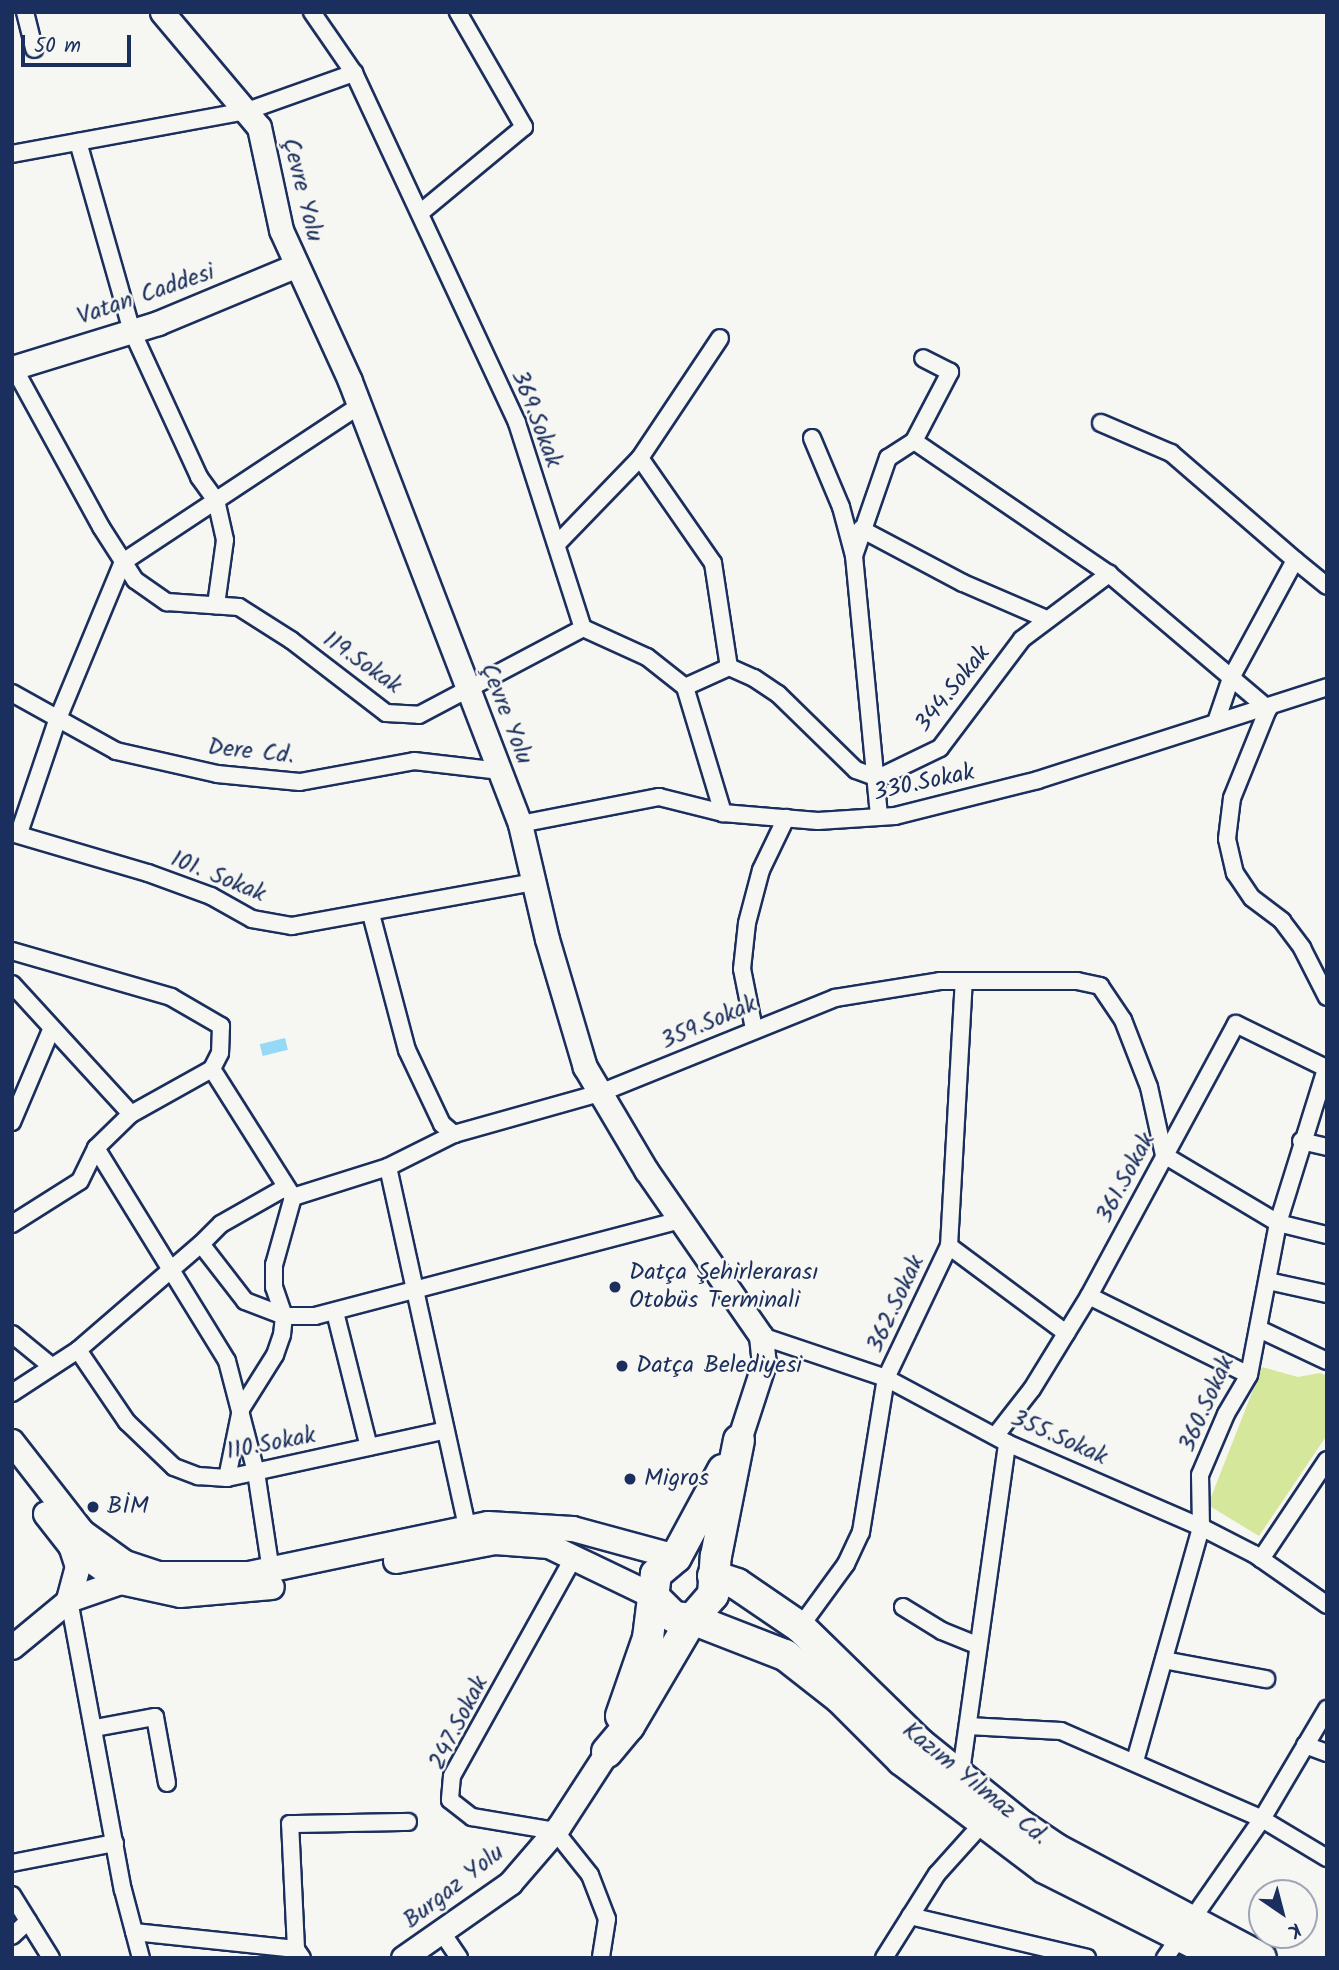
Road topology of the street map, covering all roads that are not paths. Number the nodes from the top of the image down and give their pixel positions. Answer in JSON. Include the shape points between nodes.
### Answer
{"nodes":[{"id":1,"x":25,"y":12,"type":"edge"},
{"id":2,"x":162,"y":12,"type":"edge"},
{"id":3,"x":312,"y":12,"type":"edge"},
{"id":4,"x":458,"y":12,"type":"edge"},
{"id":5,"x":34,"y":49,"type":"dead end"},
{"id":6,"x":354,"y":73,"type":"junction"},
{"id":7,"x":247,"y":111,"type":"junction"},
{"id":8,"x":78,"y":142,"type":"junction"},
{"id":9,"x":12,"y":154,"type":"edge"},
{"id":10,"x":420,"y":213,"type":"junction"},
{"id":11,"x":295,"y":266,"type":"junction"},
{"id":12,"x":132,"y":331,"type":"junction"},
{"id":13,"x":720,"y":338,"type":"dead end"},
{"id":14,"x":923,"y":358,"type":"dead end"},
{"id":15,"x":13,"y":368,"type":"edge"},
{"id":16,"x":359,"y":407,"type":"junction"},
{"id":17,"x":1101,"y":423,"type":"dead end"},
{"id":18,"x":812,"y":438,"type":"dead end"},
{"id":19,"x":914,"y":441,"type":"junction"},
{"id":20,"x":640,"y":458,"type":"junction"},
{"id":21,"x":216,"y":500,"type":"junction"},
{"id":22,"x":861,"y":529,"type":"junction"},
{"id":23,"x":557,"y":544,"type":"junction"},
{"id":24,"x":854,"y":556,"type":"junction"},
{"id":25,"x":1295,"y":560,"type":"junction"},
{"id":26,"x":123,"y":562,"type":"junction"},
{"id":27,"x":1109,"y":574,"type":"junction"},
{"id":28,"x":1327,"y":586,"type":"edge"},
{"id":29,"x":216,"y":605,"type":"junction"},
{"id":30,"x":1044,"y":618,"type":"junction"},
{"id":31,"x":583,"y":628,"type":"junction"},
{"id":32,"x":729,"y":667,"type":"junction"},
{"id":33,"x":1231,"y":678,"type":"junction"},
{"id":34,"x":685,"y":687,"type":"junction"},
{"id":35,"x":1327,"y":687,"type":"edge"},
{"id":36,"x":468,"y":689,"type":"junction"},
{"id":37,"x":12,"y":693,"type":"edge"},
{"id":38,"x":1268,"y":709,"type":"junction"},
{"id":39,"x":57,"y":721,"type":"junction"},
{"id":40,"x":1216,"y":722,"type":"junction"},
{"id":41,"x":500,"y":771,"type":"junction"},
{"id":42,"x":878,"y":778,"type":"junction"},
{"id":43,"x":723,"y":813,"type":"junction"},
{"id":44,"x":879,"y":817,"type":"junction"},
{"id":45,"x":786,"y":818,"type":"junction"},
{"id":46,"x":520,"y":824,"type":"junction"},
{"id":47,"x":16,"y":833,"type":"edge"},
{"id":48,"x":535,"y":882,"type":"junction"},
{"id":49,"x":372,"y":914,"type":"junction"},
{"id":50,"x":12,"y":951,"type":"edge"},
{"id":51,"x":964,"y":981,"type":"junction"},
{"id":52,"x":12,"y":984,"type":"edge"},
{"id":53,"x":1327,"y":996,"type":"edge"},
{"id":54,"x":754,"y":1029,"type":"junction"},
{"id":55,"x":51,"y":1030,"type":"junction"},
{"id":56,"x":1326,"y":1067,"type":"edge"},
{"id":57,"x":212,"y":1069,"type":"junction"},
{"id":58,"x":600,"y":1093,"type":"junction"},
{"id":59,"x":131,"y":1114,"type":"junction"},
{"id":60,"x":15,"y":1115,"type":"edge"},
{"id":61,"x":453,"y":1134,"type":"junction"},
{"id":62,"x":1301,"y":1140,"type":"junction"},
{"id":63,"x":1327,"y":1147,"type":"edge"},
{"id":64,"x":96,"y":1148,"type":"junction"},
{"id":65,"x":1164,"y":1155,"type":"junction"},
{"id":66,"x":387,"y":1167,"type":"junction"},
{"id":67,"x":289,"y":1192,"type":"junction"},
{"id":68,"x":682,"y":1220,"type":"junction"},
{"id":69,"x":1278,"y":1223,"type":"junction"},
{"id":70,"x":12,"y":1224,"type":"edge"},
{"id":71,"x":1327,"y":1235,"type":"edge"},
{"id":72,"x":201,"y":1244,"type":"junction"},
{"id":73,"x":949,"y":1246,"type":"junction"},
{"id":74,"x":172,"y":1268,"type":"junction"},
{"id":75,"x":1268,"y":1281,"type":"junction"},
{"id":76,"x":416,"y":1291,"type":"junction"},
{"id":77,"x":1327,"y":1294,"type":"edge"},
{"id":78,"x":1089,"y":1296,"type":"junction"},
{"id":79,"x":335,"y":1312,"type":"junction"},
{"id":80,"x":284,"y":1316,"type":"junction"},
{"id":81,"x":1259,"y":1329,"type":"junction"},
{"id":82,"x":1066,"y":1333,"type":"junction"},
{"id":83,"x":12,"y":1334,"type":"edge"},
{"id":84,"x":761,"y":1336,"type":"junction"},
{"id":85,"x":78,"y":1350,"type":"junction"},
{"id":86,"x":1327,"y":1361,"type":"edge"},
{"id":87,"x":50,"y":1365,"type":"junction"},
{"id":88,"x":1249,"y":1375,"type":"junction"},
{"id":89,"x":886,"y":1378,"type":"junction"},
{"id":90,"x":12,"y":1393,"type":"edge"},
{"id":91,"x":241,"y":1409,"type":"junction"},
{"id":92,"x":443,"y":1431,"type":"junction"},
{"id":93,"x":1002,"y":1439,"type":"junction"},
{"id":94,"x":739,"y":1440,"type":"junction"},
{"id":95,"x":12,"y":1442,"type":"edge"},
{"id":96,"x":369,"y":1447,"type":"junction"},
{"id":97,"x":1327,"y":1460,"type":"edge"},
{"id":98,"x":12,"y":1469,"type":"edge"},
{"id":99,"x":256,"y":1472,"type":"junction"},
{"id":100,"x":227,"y":1478,"type":"junction"},
{"id":101,"x":467,"y":1526,"type":"junction"},
{"id":102,"x":1201,"y":1527,"type":"junction"},
{"id":103,"x":71,"y":1546,"type":"junction"},
{"id":104,"x":575,"y":1555,"type":"junction"},
{"id":105,"x":676,"y":1557,"type":"junction"},
{"id":106,"x":1261,"y":1559,"type":"junction"},
{"id":107,"x":271,"y":1571,"type":"junction"},
{"id":108,"x":713,"y":1576,"type":"junction"},
{"id":109,"x":121,"y":1582,"type":"junction"},
{"id":110,"x":653,"y":1596,"type":"junction"},
{"id":111,"x":69,"y":1600,"type":"junction"},
{"id":112,"x":1327,"y":1605,"type":"edge"},
{"id":113,"x":903,"y":1607,"type":"dead end"},
{"id":114,"x":692,"y":1619,"type":"junction"},
{"id":115,"x":800,"y":1627,"type":"junction"},
{"id":116,"x":977,"y":1646,"type":"junction"},
{"id":117,"x":12,"y":1647,"type":"edge"},
{"id":118,"x":1164,"y":1660,"type":"junction"},
{"id":119,"x":1266,"y":1679,"type":"dead end"},
{"id":120,"x":1327,"y":1709,"type":"edge"},
{"id":121,"x":968,"y":1726,"type":"junction"},
{"id":122,"x":95,"y":1728,"type":"junction"},
{"id":123,"x":1305,"y":1745,"type":"junction"},
{"id":124,"x":607,"y":1752,"type":"junction"},
{"id":125,"x":1327,"y":1753,"type":"edge"},
{"id":126,"x":1135,"y":1761,"type":"junction"},
{"id":127,"x":960,"y":1779,"type":"junction"},
{"id":128,"x":167,"y":1783,"type":"dead end"},
{"id":129,"x":1262,"y":1819,"type":"junction"},
{"id":130,"x":408,"y":1822,"type":"dead end"},
{"id":131,"x":982,"y":1824,"type":"junction"},
{"id":132,"x":555,"y":1831,"type":"junction"},
{"id":133,"x":115,"y":1843,"type":"junction"},
{"id":134,"x":1327,"y":1858,"type":"edge"},
{"id":135,"x":12,"y":1863,"type":"edge"},
{"id":136,"x":12,"y":1895,"type":"edge"},
{"id":137,"x":910,"y":1916,"type":"junction"},
{"id":138,"x":28,"y":1921,"type":"junction"},
{"id":139,"x":134,"y":1932,"type":"junction"},
{"id":140,"x":443,"y":1934,"type":"junction"},
{"id":141,"x":12,"y":1935,"type":"edge"},
{"id":142,"x":1178,"y":1938,"type":"edge"},
{"id":143,"x":299,"y":1954,"type":"edge"},
{"id":144,"x":51,"y":1958,"type":"edge"},
{"id":145,"x":141,"y":1958,"type":"edge"},
{"id":146,"x":403,"y":1958,"type":"edge"},
{"id":147,"x":459,"y":1958,"type":"edge"},
{"id":148,"x":601,"y":1958,"type":"edge"},
{"id":149,"x":884,"y":1958,"type":"edge"},
{"id":150,"x":1087,"y":1958,"type":"edge"},
{"id":151,"x":1224,"y":1958,"type":"edge"},
{"id":152,"x":1261,"y":1958,"type":"edge"}],
"edges":[{"from":1,"to":5,"type":"street"},
{"from":2,"to":7,"type":"street","name":"Çevre Yolu"},
{"from":3,"to":6,"type":"street","name":"369.Sokak"},
{"from":4,"to":10,"type":"street","via":[[524,127]]},
{"from":6,"to":7,"type":"street"},
{"from":6,"to":10,"type":"street","name":"369.Sokak"},
{"from":7,"to":8,"type":"street"},
{"from":7,"to":11,"type":"street","name":"Çevre Yolu","via":[[259,127],[281,230]]},
{"from":8,"to":9,"type":"street"},
{"from":8,"to":12,"type":"street"},
{"from":10,"to":23,"type":"street","name":"369.Sokak","via":[[517,423]]},
{"from":11,"to":12,"type":"street","name":"Vatan Caddesi"},
{"from":11,"to":16,"type":"street","name":"Çevre Yolu"},
{"from":12,"to":15,"type":"street","name":"Vatan Caddesi"},
{"from":12,"to":21,"type":"street","via":[[199,477]]},
{"from":13,"to":20,"type":"street"},
{"from":14,"to":19,"type":"street","via":[[950,372]]},
{"from":15,"to":26,"type":"street","name":"119.Sokak"},
{"from":16,"to":21,"type":"street"},
{"from":16,"to":36,"type":"street","name":"Çevre Yolu"},
{"from":17,"to":25,"type":"street","via":[[1171,453]]},
{"from":18,"to":24,"type":"street","via":[[841,507]]},
{"from":19,"to":22,"type":"street","via":[[888,458]]},
{"from":19,"to":27,"type":"street"},
{"from":20,"to":23,"type":"street"},
{"from":20,"to":32,"type":"street","via":[[713,563]]},
{"from":21,"to":26,"type":"street"},
{"from":21,"to":29,"type":"street","via":[[225,540]]},
{"from":22,"to":24,"type":"street"},
{"from":22,"to":30,"type":"street","via":[[963,583]]},
{"from":23,"to":31,"type":"street","name":"369.Sokak"},
{"from":24,"to":42,"type":"street"},
{"from":25,"to":28,"type":"street"},
{"from":25,"to":33,"type":"street"},
{"from":26,"to":29,"type":"street","name":"119.Sokak","via":[[135,580],[167,602]]},
{"from":26,"to":39,"type":"street"},
{"from":27,"to":30,"type":"street","name":"344.Sokak"},
{"from":27,"to":33,"type":"street"},
{"from":29,"to":36,"type":"street","name":"119.Sokak","via":[[239,607],[291,640],[386,713],[419,715]]},
{"from":30,"to":42,"type":"street","name":"344.Sokak","via":[[1022,639],[940,748]]},
{"from":31,"to":34,"type":"street","via":[[647,657]]},
{"from":31,"to":36,"type":"street","name":"119.Sokak"},
{"from":32,"to":34,"type":"street"},
{"from":32,"to":42,"type":"street","via":[[778,694],[856,770]]},
{"from":33,"to":38,"type":"street"},
{"from":33,"to":40,"type":"street"},
{"from":34,"to":43,"type":"street"},
{"from":35,"to":38,"type":"street","name":"330.Sokak"},
{"from":36,"to":41,"type":"street","name":"Çevre Yolu"},
{"from":37,"to":39,"type":"street","name":"Dere Cd."},
{"from":38,"to":40,"type":"street","name":"330.Sokak"},
{"from":38,"to":53,"type":"street","via":[[1232,797],[1227,839],[1235,873],[1252,898],[1282,921]]},
{"from":39,"to":41,"type":"street","name":"Dere Cd.","via":[[116,751],[216,774],[300,782],[414,761]]},
{"from":39,"to":47,"type":"street"},
{"from":40,"to":44,"type":"street","name":"330.Sokak","via":[[1038,780]]},
{"from":41,"to":46,"type":"street","name":"Çevre Yolu"},
{"from":42,"to":44,"type":"street"},
{"from":43,"to":45,"type":"street","name":"330.Sokak"},
{"from":43,"to":46,"type":"street","name":"330.Sokak","via":[[659,797]]},
{"from":44,"to":45,"type":"street","name":"330.Sokak"},
{"from":45,"to":54,"type":"street","via":[[761,870],[747,923],[742,969]]},
{"from":46,"to":48,"type":"street","name":"Çevre Yolu"},
{"from":47,"to":49,"type":"street","name":"101. Sokak","via":[[199,891],[252,919],[292,926]]},
{"from":48,"to":49,"type":"street","name":"101. Sokak"},
{"from":48,"to":58,"type":"street","name":"Çevre Yolu","via":[[566,1010],[585,1067]]},
{"from":49,"to":61,"type":"street","via":[[407,1051],[442,1124]]},
{"from":50,"to":57,"type":"street","via":[[85,968],[181,1003],[220,1026],[220,1053]]},
{"from":51,"to":54,"type":"street","name":"359.Sokak","via":[[835,998]]},
{"from":51,"to":65,"type":"street","name":"359.Sokak","via":[[1077,981],[1100,986],[1123,1020],[1149,1087]]},
{"from":51,"to":73,"type":"street","name":"362.Sokak"},
{"from":52,"to":55,"type":"street"},
{"from":54,"to":58,"type":"street","name":"359.Sokak"},
{"from":55,"to":59,"type":"street"},
{"from":55,"to":60,"type":"street"},
{"from":56,"to":62,"type":"street","name":"360.Sokak"},
{"from":56,"to":65,"type":"street","name":"361.Sokak","via":[[1236,1024]]},
{"from":57,"to":59,"type":"street"},
{"from":57,"to":67,"type":"street"},
{"from":58,"to":61,"type":"street","name":"359.Sokak"},
{"from":58,"to":68,"type":"street","name":"Çevre Yolu"},
{"from":59,"to":64,"type":"street"},
{"from":61,"to":66,"type":"street","name":"359.Sokak"},
{"from":62,"to":63,"type":"street"},
{"from":62,"to":69,"type":"street","name":"360.Sokak"},
{"from":64,"to":70,"type":"street","via":[[80,1181]]},
{"from":64,"to":74,"type":"street"},
{"from":65,"to":69,"type":"street"},
{"from":65,"to":78,"type":"street","name":"361.Sokak"},
{"from":66,"to":67,"type":"street","name":"359.Sokak"},
{"from":66,"to":76,"type":"street"},
{"from":67,"to":72,"type":"street","name":"359.Sokak","via":[[222,1224]]},
{"from":67,"to":80,"type":"street","via":[[274,1265],[274,1287]]},
{"from":68,"to":76,"type":"street"},
{"from":68,"to":84,"type":"street","name":"Çevre Yolu"},
{"from":69,"to":71,"type":"street"},
{"from":69,"to":75,"type":"street","name":"360.Sokak"},
{"from":72,"to":74,"type":"street","name":"359.Sokak"},
{"from":72,"to":80,"type":"street","via":[[246,1301]]},
{"from":73,"to":82,"type":"street"},
{"from":73,"to":89,"type":"street","name":"362.Sokak"},
{"from":74,"to":85,"type":"street","name":"359.Sokak"},
{"from":74,"to":91,"type":"street","via":[[226,1361]]},
{"from":75,"to":77,"type":"street"},
{"from":75,"to":81,"type":"street","name":"360.Sokak"},
{"from":76,"to":79,"type":"street"},
{"from":76,"to":92,"type":"street"},
{"from":78,"to":82,"type":"street","name":"361.Sokak"},
{"from":78,"to":88,"type":"street"},
{"from":79,"to":80,"type":"street"},
{"from":79,"to":96,"type":"street"},
{"from":80,"to":91,"type":"street","via":[[275,1355]]},
{"from":81,"to":86,"type":"street"},
{"from":81,"to":88,"type":"street","name":"360.Sokak"},
{"from":82,"to":93,"type":"street","name":"361.Sokak"},
{"from":83,"to":87,"type":"street"},
{"from":84,"to":89,"type":"street","name":"355.Sokak"},
{"from":84,"to":94,"type":"street","via":[[764,1363]]},
{"from":85,"to":87,"type":"street","name":"359.Sokak"},
{"from":85,"to":100,"type":"street","name":"110.Sokak","via":[[127,1422],[155,1450],[174,1466],[198,1476]]},
{"from":87,"to":90,"type":"street","name":"359.Sokak"},
{"from":88,"to":102,"type":"street","name":"360.Sokak","via":[[1226,1413],[1200,1475]]},
{"from":89,"to":93,"type":"street","name":"355.Sokak"},
{"from":89,"to":115,"type":"street","name":"362.Sokak","via":[[861,1532],[846,1564]]},
{"from":91,"to":99,"type":"street"},
{"from":91,"to":100,"type":"street"},
{"from":92,"to":96,"type":"street","name":"110.Sokak"},
{"from":92,"to":101,"type":"street"},
{"from":93,"to":102,"type":"street","name":"355.Sokak"},
{"from":93,"to":116,"type":"street","name":"361.Sokak"},
{"from":94,"to":105,"type":"highway"},
{"from":94,"to":108,"type":"highway"},
{"from":95,"to":107,"type":"main road","via":[[62,1511],[100,1547],[125,1563],[158,1574]]},
{"from":96,"to":99,"type":"street","name":"110.Sokak"},
{"from":97,"to":106,"type":"street"},
{"from":98,"to":103,"type":"main road"},
{"from":99,"to":100,"type":"street","name":"110.Sokak"},
{"from":99,"to":107,"type":"street"},
{"from":101,"to":105,"type":"main road","via":[[573,1529]]},
{"from":101,"to":107,"type":"main road"},
{"from":102,"to":106,"type":"street","name":"355.Sokak"},
{"from":102,"to":118,"type":"street","name":"360.Sokak"},
{"from":103,"to":109,"type":"main road"},
{"from":103,"to":111,"type":"main road","via":[[78,1567]]},
{"from":104,"to":109,"type":"main road","via":[[549,1546],[495,1542],[238,1592],[180,1595]]},
{"from":104,"to":110,"type":"main road"},
{"from":104,"to":132,"type":"street","name":"247.Sokak","via":[[452,1776],[450,1800],[472,1817]]},
{"from":105,"to":108,"type":"highway","via":[[699,1561]]},
{"from":105,"to":110,"type":"highway","via":[[656,1574]]},
{"from":106,"to":112,"type":"street","name":"355.Sokak"},
{"from":108,"to":114,"type":"highway","via":[[709,1604]]},
{"from":108,"to":115,"type":"highway","name":"Kazım Yılmaz Cd.","via":[[737,1584]]},
{"from":109,"to":111,"type":"main road"},
{"from":110,"to":114,"type":"highway","via":[[664,1611]]},
{"from":110,"to":124,"type":"highway","via":[[648,1638]]},
{"from":111,"to":117,"type":"street"},
{"from":111,"to":122,"type":"street"},
{"from":113,"to":116,"type":"street"},
{"from":114,"to":124,"type":"highway","via":[[629,1726]]},
{"from":114,"to":131,"type":"highway","name":"Kazım Yılmaz Cd.","via":[[785,1655],[806,1669],[902,1760]]},
{"from":115,"to":127,"type":"highway","name":"Kazım Yılmaz Cd."},
{"from":116,"to":121,"type":"street","name":"361.Sokak"},
{"from":118,"to":119,"type":"street"},
{"from":118,"to":126,"type":"street","name":"360.Sokak"},
{"from":120,"to":123,"type":"street"},
{"from":121,"to":126,"type":"street","via":[[1061,1731]]},
{"from":121,"to":127,"type":"street","name":"361.Sokak"},
{"from":122,"to":128,"type":"street","via":[[155,1717]]},
{"from":122,"to":133,"type":"street"},
{"from":123,"to":125,"type":"street"},
{"from":123,"to":129,"type":"street"},
{"from":124,"to":132,"type":"street","name":"Burgaz Yolu"},
{"from":126,"to":129,"type":"street"},
{"from":127,"to":142,"type":"highway","name":"Kazım Yılmaz Cd."},
{"from":129,"to":134,"type":"street"},
{"from":129,"to":142,"type":"street"},
{"from":130,"to":143,"type":"street","via":[[289,1824]]},
{"from":131,"to":137,"type":"street","via":[[937,1874]]},
{"from":131,"to":142,"type":"highway","name":"Kazım Yılmaz Cd.","via":[[1045,1868]]},
{"from":132,"to":140,"type":"street","name":"Burgaz Yolu","via":[[510,1883]]},
{"from":132,"to":148,"type":"street","via":[[590,1875],[607,1919]]},
{"from":133,"to":135,"type":"street"},
{"from":133,"to":139,"type":"street"},
{"from":136,"to":138,"type":"street"},
{"from":137,"to":149,"type":"street"},
{"from":137,"to":150,"type":"street"},
{"from":138,"to":141,"type":"street"},
{"from":138,"to":144,"type":"street"},
{"from":139,"to":143,"type":"street"},
{"from":139,"to":145,"type":"street"},
{"from":140,"to":146,"type":"street","name":"Burgaz Yolu"},
{"from":140,"to":147,"type":"street"},
{"from":142,"to":151,"type":"highway","name":"Kazım Yılmaz Cd."},
{"from":142,"to":152,"type":"highway","name":"Kazım Yılmaz Cd."}]}
